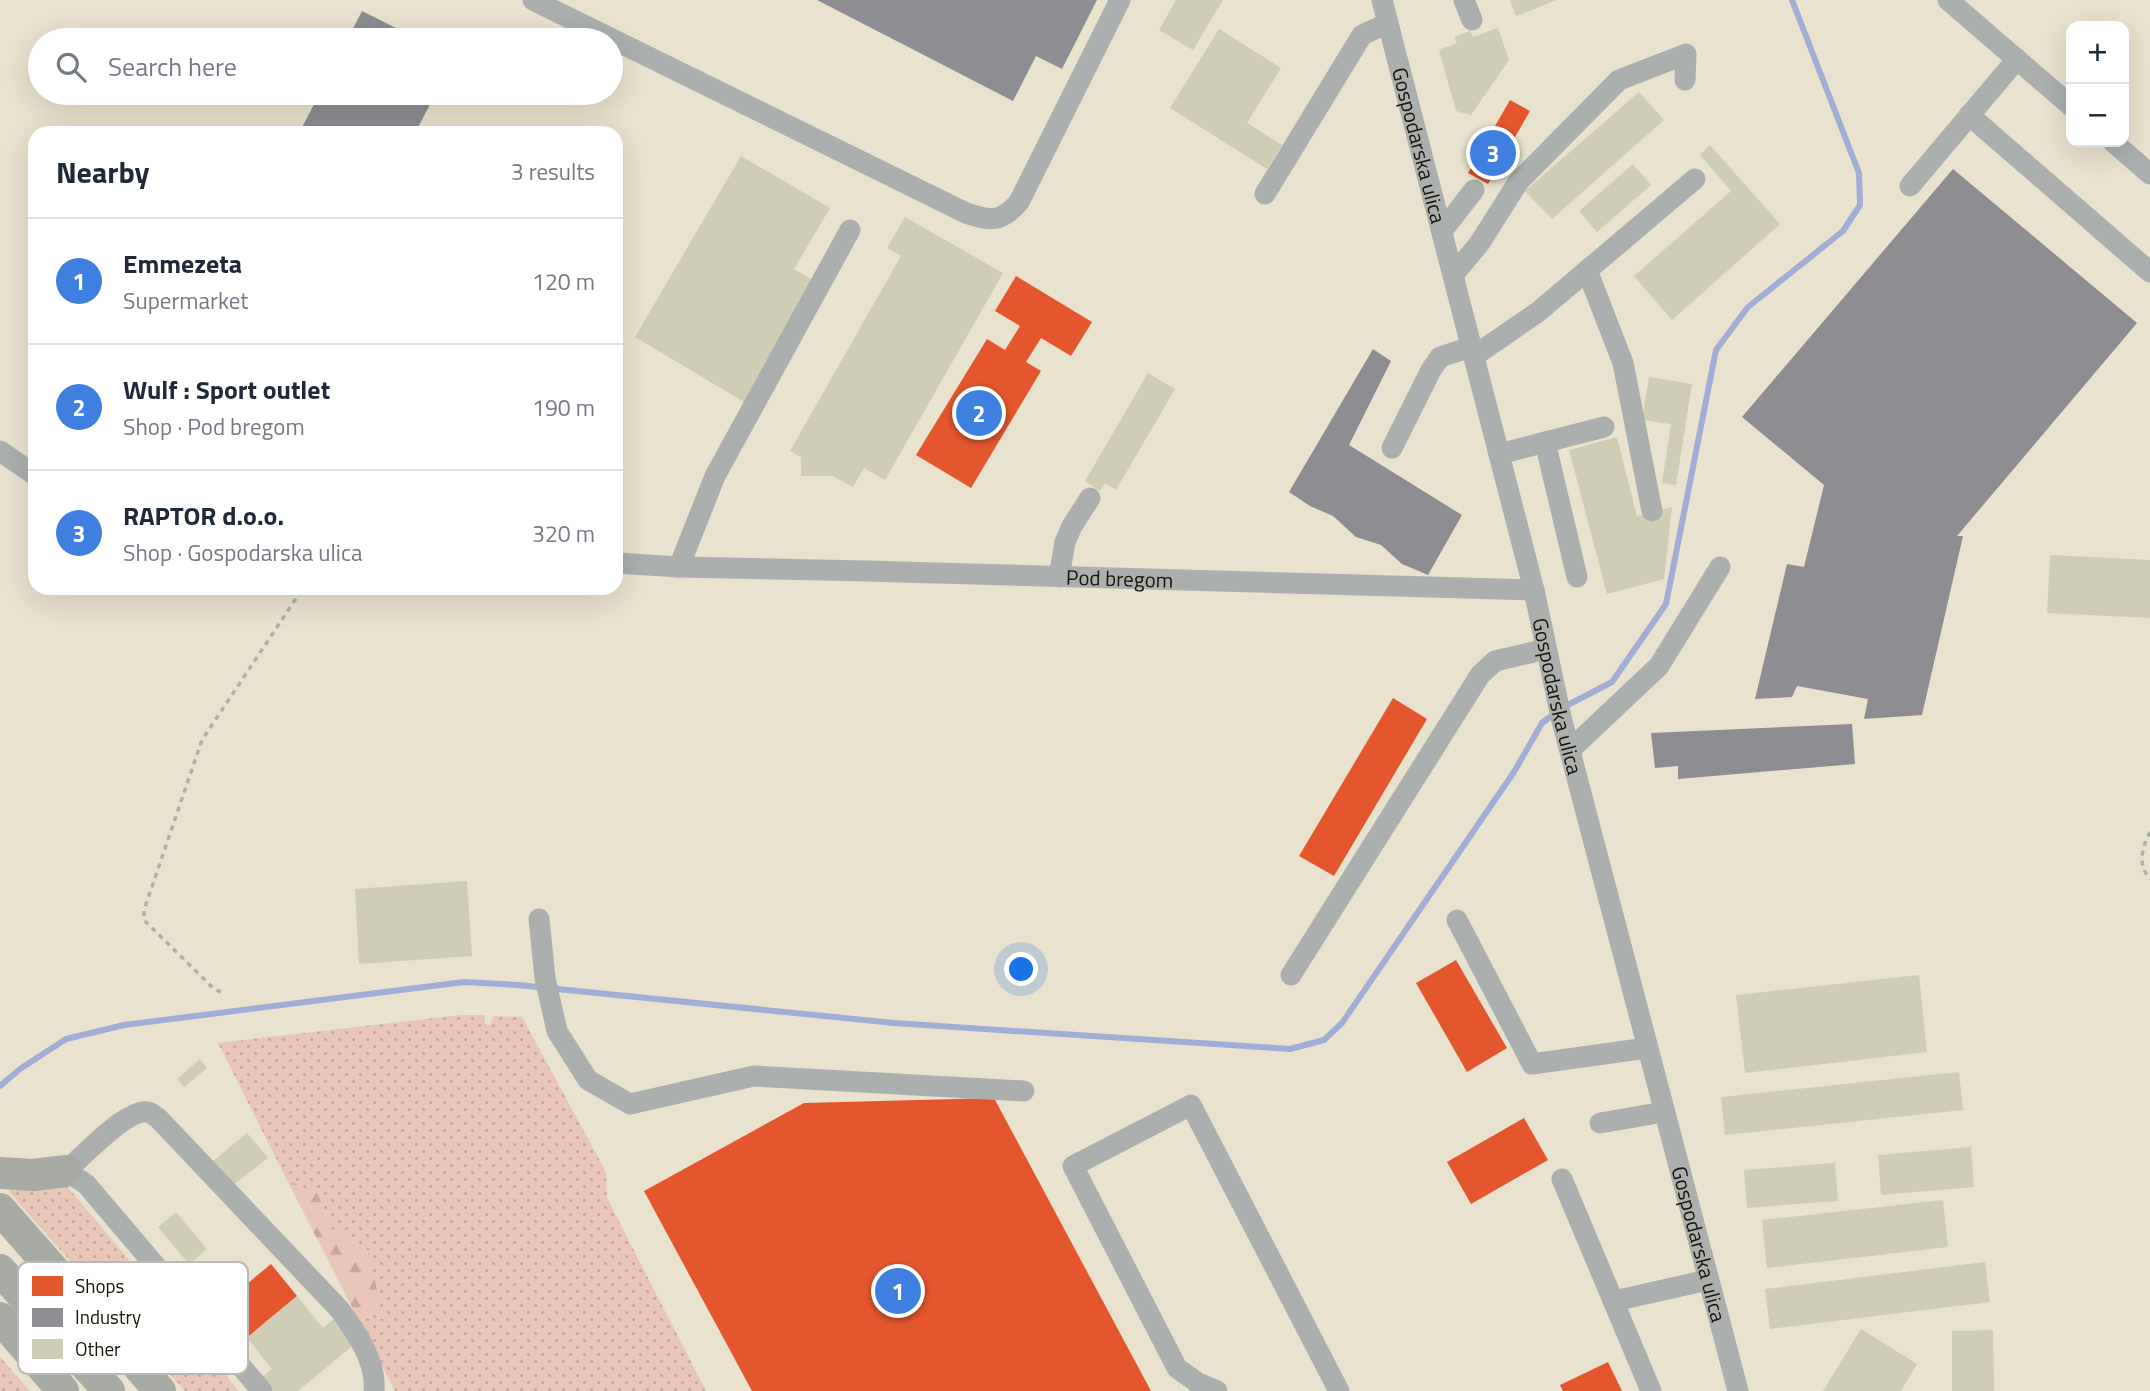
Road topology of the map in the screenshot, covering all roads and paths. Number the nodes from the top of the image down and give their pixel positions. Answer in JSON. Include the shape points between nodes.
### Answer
{"nodes":[{"id":1,"x":533,"y":0,"type":"edge"},
{"id":2,"x":1120,"y":0,"type":"edge"},
{"id":3,"x":1382,"y":0,"type":"edge"},
{"id":4,"x":1948,"y":0,"type":"edge"},
{"id":5,"x":1388,"y":23,"type":"junction"},
{"id":6,"x":590,"y":28,"type":"edge"},
{"id":7,"x":623,"y":44,"type":"edge"},
{"id":8,"x":2017,"y":59,"type":"junction"},
{"id":9,"x":1685,"y":80,"type":"dead end"},
{"id":10,"x":2066,"y":102,"type":"edge"},
{"id":11,"x":1969,"y":116,"type":"junction"},
{"id":12,"x":2119,"y":147,"type":"edge"},
{"id":13,"x":2150,"y":174,"type":"edge"},
{"id":14,"x":1695,"y":179,"type":"dead end"},
{"id":15,"x":1910,"y":186,"type":"dead end"},
{"id":16,"x":1474,"y":190,"type":"dead end"},
{"id":17,"x":1265,"y":194,"type":"dead end"},
{"id":18,"x":850,"y":230,"type":"dead end"},
{"id":19,"x":1441,"y":230,"type":"junction"},
{"id":20,"x":1587,"y":270,"type":"junction"},
{"id":21,"x":2150,"y":272,"type":"edge"},
{"id":22,"x":1453,"y":275,"type":"junction"},
{"id":23,"x":1473,"y":352,"type":"junction"},
{"id":24,"x":1604,"y":428,"type":"dead end"},
{"id":25,"x":1545,"y":442,"type":"junction"},
{"id":26,"x":1392,"y":448,"type":"dead end"},
{"id":27,"x":0,"y":451,"type":"edge"},
{"id":28,"x":1499,"y":454,"type":"junction"},
{"id":29,"x":28,"y":470,"type":"edge"},
{"id":30,"x":1090,"y":498,"type":"dead end"},
{"id":31,"x":1651,"y":511,"type":"dead end"},
{"id":32,"x":623,"y":564,"type":"edge"},
{"id":33,"x":679,"y":567,"type":"junction"},
{"id":34,"x":1720,"y":567,"type":"dead end"},
{"id":35,"x":1059,"y":577,"type":"junction"},
{"id":36,"x":1577,"y":577,"type":"dead end"},
{"id":37,"x":1534,"y":590,"type":"junction"},
{"id":38,"x":298,"y":595,"type":"edge"},
{"id":39,"x":1546,"y":649,"type":"junction"},
{"id":40,"x":1570,"y":750,"type":"junction"},
{"id":41,"x":2150,"y":832,"type":"edge"},
{"id":42,"x":2150,"y":879,"type":"edge"},
{"id":43,"x":539,"y":919,"type":"dead end"},
{"id":44,"x":1457,"y":920,"type":"dead end"},
{"id":45,"x":1291,"y":975,"type":"dead end"},
{"id":46,"x":221,"y":992,"type":"dead end"},
{"id":47,"x":1647,"y":1048,"type":"junction"},
{"id":48,"x":1024,"y":1091,"type":"dead end"},
{"id":49,"x":1664,"y":1112,"type":"junction"},
{"id":50,"x":1600,"y":1123,"type":"dead end"},
{"id":51,"x":66,"y":1171,"type":"junction"},
{"id":52,"x":0,"y":1173,"type":"edge"},
{"id":53,"x":1562,"y":1179,"type":"dead end"},
{"id":54,"x":0,"y":1209,"type":"edge"},
{"id":55,"x":47,"y":1262,"type":"edge"},
{"id":56,"x":152,"y":1262,"type":"edge"},
{"id":57,"x":0,"y":1270,"type":"edge"},
{"id":58,"x":1707,"y":1280,"type":"junction"},
{"id":59,"x":18,"y":1290,"type":"edge"},
{"id":60,"x":1614,"y":1301,"type":"junction"},
{"id":61,"x":0,"y":1318,"type":"edge"},
{"id":62,"x":18,"y":1339,"type":"edge"},
{"id":63,"x":48,"y":1374,"type":"edge"},
{"id":64,"x":94,"y":1374,"type":"edge"},
{"id":65,"x":145,"y":1374,"type":"edge"},
{"id":66,"x":248,"y":1374,"type":"edge"},
{"id":67,"x":63,"y":1391,"type":"edge"},
{"id":68,"x":109,"y":1391,"type":"edge"},
{"id":69,"x":160,"y":1391,"type":"edge"},
{"id":70,"x":262,"y":1391,"type":"edge"},
{"id":71,"x":374,"y":1391,"type":"edge"},
{"id":72,"x":1217,"y":1391,"type":"edge"},
{"id":73,"x":1339,"y":1391,"type":"edge"},
{"id":74,"x":1651,"y":1391,"type":"edge"},
{"id":75,"x":1738,"y":1391,"type":"edge"}],
"edges":[{"from":1,"to":6,"type":"street"},
{"from":2,"to":7,"type":"street","via":[[1019,202],[997,219],[966,213]]},
{"from":3,"to":5,"type":"street","name":"Gospodarska ulica"},
{"from":4,"to":8,"type":"street"},
{"from":5,"to":17,"type":"street","via":[[1362,35]]},
{"from":5,"to":19,"type":"street","name":"Gospodarska ulica"},
{"from":8,"to":10,"type":"street"},
{"from":8,"to":11,"type":"street"},
{"from":9,"to":22,"type":"street","via":[[1686,54],[1619,80],[1519,181]]},
{"from":11,"to":15,"type":"street"},
{"from":11,"to":21,"type":"street"},
{"from":12,"to":13,"type":"street"},
{"from":14,"to":20,"type":"street"},
{"from":16,"to":19,"type":"street"},
{"from":18,"to":33,"type":"street","via":[[715,476]]},
{"from":19,"to":22,"type":"street","name":"Gospodarska ulica"},
{"from":20,"to":23,"type":"street","via":[[1538,312]]},
{"from":20,"to":31,"type":"street","via":[[1623,363]]},
{"from":22,"to":23,"type":"street","name":"Gospodarska ulica"},
{"from":23,"to":26,"type":"street","via":[[1440,357]]},
{"from":23,"to":28,"type":"street","name":"Gospodarska ulica"},
{"from":24,"to":25,"type":"street"},
{"from":25,"to":28,"type":"street"},
{"from":25,"to":36,"type":"street"},
{"from":27,"to":29,"type":"street"},
{"from":28,"to":37,"type":"street","name":"Gospodarska ulica"},
{"from":30,"to":35,"type":"street","via":[[1065,542]]},
{"from":32,"to":33,"type":"street","name":"Pod bregom"},
{"from":33,"to":35,"type":"street","name":"Pod bregom"},
{"from":34,"to":40,"type":"street","via":[[1659,666]]},
{"from":35,"to":37,"type":"street","name":"Pod bregom"},
{"from":37,"to":39,"type":"street","name":"Gospodarska ulica"},
{"from":38,"to":46,"type":"path","via":[[202,740],[144,910],[144,920],[161,939]]},
{"from":39,"to":40,"type":"street","name":"Gospodarska ulica"},
{"from":39,"to":45,"type":"street","via":[[1495,661],[1480,675]]},
{"from":40,"to":47,"type":"street","name":"Gospodarska ulica"},
{"from":41,"to":42,"type":"path","via":[[2142,862]]},
{"from":43,"to":48,"type":"street","via":[[557,1031],[588,1080],[630,1104],[754,1076]]},
{"from":44,"to":47,"type":"street","via":[[1532,1064]]},
{"from":47,"to":49,"type":"street","name":"Gospodarska ulica"},
{"from":49,"to":50,"type":"street"},
{"from":49,"to":58,"type":"street","name":"Gospodarska ulica"},
{"from":51,"to":52,"type":"highway"},
{"from":51,"to":56,"type":"street","via":[[86,1184]]},
{"from":51,"to":71,"type":"street","via":[[123,1121],[148,1112],[158,1118],[340,1310],[368,1358]]},
{"from":53,"to":60,"type":"street"},
{"from":54,"to":55,"type":"highway"},
{"from":57,"to":59,"type":"highway"},
{"from":58,"to":60,"type":"street"},
{"from":58,"to":75,"type":"street","name":"Gospodarska ulica"},
{"from":60,"to":74,"type":"street"},
{"from":61,"to":62,"type":"highway"},
{"from":63,"to":67,"type":"highway"},
{"from":64,"to":68,"type":"highway"},
{"from":65,"to":69,"type":"highway"},
{"from":66,"to":70,"type":"street"},
{"from":72,"to":73,"type":"street","via":[[1177,1368],[1073,1166],[1191,1105]]}]}
